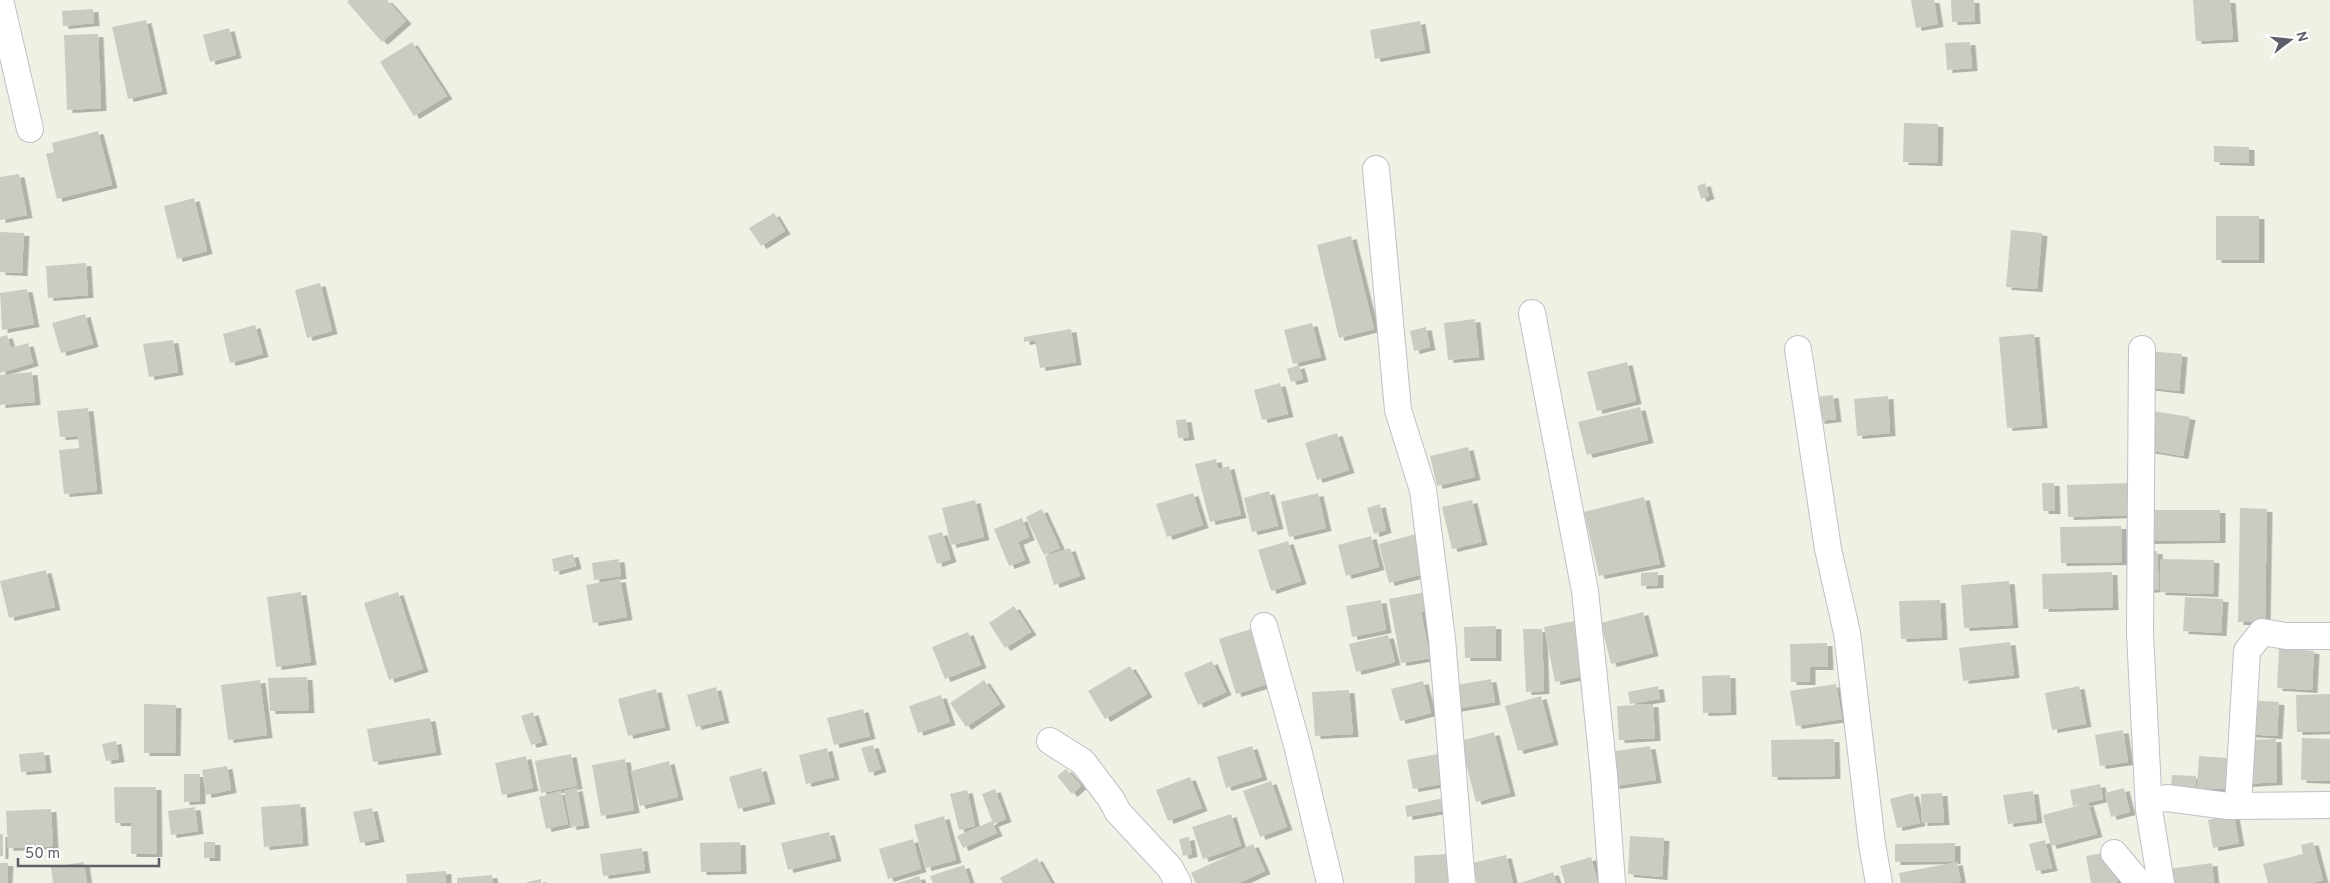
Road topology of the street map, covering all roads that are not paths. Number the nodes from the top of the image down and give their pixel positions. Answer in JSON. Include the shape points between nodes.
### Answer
{"nodes":[{"id":1,"x":0,"y":0,"type":"edge"},
{"id":2,"x":30,"y":129,"type":"dead end"},
{"id":3,"x":1376,"y":169,"type":"dead end"},
{"id":4,"x":1532,"y":313,"type":"dead end"},
{"id":5,"x":1798,"y":349,"type":"dead end"},
{"id":6,"x":2142,"y":349,"type":"dead end"},
{"id":7,"x":1264,"y":626,"type":"dead end"},
{"id":8,"x":2330,"y":636,"type":"edge"},
{"id":9,"x":1050,"y":741,"type":"dead end"},
{"id":10,"x":2150,"y":804,"type":"junction"},
{"id":11,"x":2238,"y":805,"type":"junction"},
{"id":12,"x":2330,"y":805,"type":"edge"},
{"id":13,"x":2114,"y":853,"type":"dead end"},
{"id":14,"x":1178,"y":883,"type":"edge"},
{"id":15,"x":1330,"y":883,"type":"edge"},
{"id":16,"x":1462,"y":883,"type":"edge"},
{"id":17,"x":1612,"y":883,"type":"edge"},
{"id":18,"x":1880,"y":883,"type":"edge"},
{"id":19,"x":2139,"y":883,"type":"edge"},
{"id":20,"x":2161,"y":883,"type":"edge"}],
"edges":[{"from":1,"to":2,"type":"street"},
{"from":3,"to":16,"type":"street","via":[[1398,410],[1423,490],[1441,630]]},
{"from":4,"to":17,"type":"street","via":[[1585,591]]},
{"from":5,"to":18,"type":"street","via":[[1828,549],[1847,633],[1872,844]]},
{"from":6,"to":10,"type":"street","via":[[2140,634]]},
{"from":7,"to":15,"type":"street"},
{"from":8,"to":11,"type":"street","via":[[2286,636],[2262,632],[2247,651]]},
{"from":9,"to":14,"type":"street","via":[[1083,762],[1118,812],[1170,868]]},
{"from":10,"to":11,"type":"street","via":[[2167,798]]},
{"from":10,"to":20,"type":"street"},
{"from":11,"to":12,"type":"street"},
{"from":13,"to":19,"type":"street"}]}
